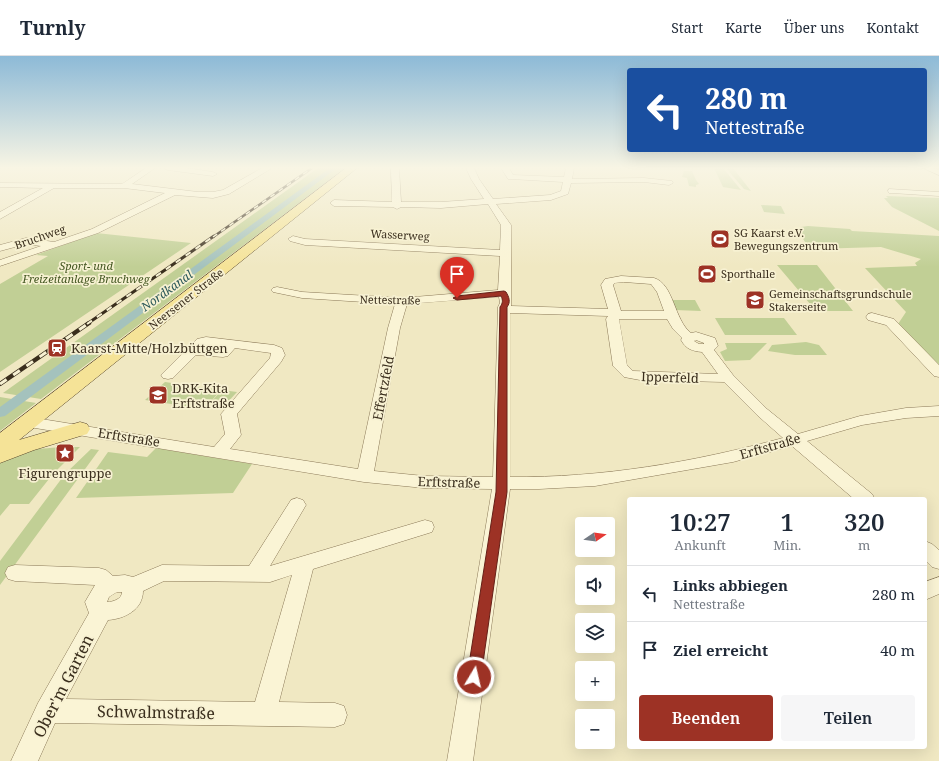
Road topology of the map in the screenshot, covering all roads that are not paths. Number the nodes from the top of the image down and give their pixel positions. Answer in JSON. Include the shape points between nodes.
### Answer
{"nodes":[{"id":1,"x":25,"y":201,"type":"edge"},
{"id":2,"x":156,"y":201,"type":"edge"},
{"id":3,"x":310,"y":201,"type":"edge"},
{"id":4,"x":397,"y":201,"type":"edge"},
{"id":5,"x":503,"y":201,"type":"edge"},
{"id":6,"x":491,"y":202,"type":"junction"},
{"id":7,"x":334,"y":204,"type":"dead end"},
{"id":8,"x":397,"y":206,"type":"junction"},
{"id":9,"x":2,"y":213,"type":"edge"},
{"id":10,"x":293,"y":239,"type":"dead end"},
{"id":11,"x":54,"y":245,"type":"junction"},
{"id":12,"x":0,"y":248,"type":"edge"},
{"id":13,"x":506,"y":253,"type":"junction"},
{"id":14,"x":0,"y":263,"type":"edge"},
{"id":15,"x":277,"y":290,"type":"dead end"},
{"id":16,"x":504,"y":293,"type":"junction"},
{"id":17,"x":402,"y":301,"type":"junction"},
{"id":18,"x":504,"y":309,"type":"junction"},
{"id":19,"x":616,"y":315,"type":"junction"},
{"id":20,"x":672,"y":315,"type":"junction"},
{"id":21,"x":872,"y":316,"type":"dead end"},
{"id":22,"x":939,"y":373,"type":"edge"},
{"id":23,"x":168,"y":375,"type":"dead end"},
{"id":24,"x":728,"y":378,"type":"junction"},
{"id":25,"x":939,"y":411,"type":"edge"},
{"id":26,"x":29,"y":422,"type":"junction"},
{"id":27,"x":80,"y":429,"type":"junction"},
{"id":28,"x":795,"y":439,"type":"junction"},
{"id":29,"x":0,"y":444,"type":"edge"},
{"id":30,"x":218,"y":453,"type":"junction"},
{"id":31,"x":0,"y":456,"type":"edge"},
{"id":32,"x":364,"y":476,"type":"junction"},
{"id":33,"x":502,"y":483,"type":"junction"},
{"id":34,"x":864,"y":497,"type":"edge"},
{"id":35,"x":297,"y":505,"type":"dead end"},
{"id":36,"x":425,"y":527,"type":"dead end"},
{"id":37,"x":927,"y":551,"type":"edge"},
{"id":38,"x":939,"y":561,"type":"edge"},
{"id":39,"x":305,"y":563,"type":"junction"},
{"id":40,"x":15,"y":573,"type":"dead end"},
{"id":41,"x":255,"y":574,"type":"junction"},
{"id":42,"x":939,"y":585,"type":"edge"},
{"id":43,"x":110,"y":586,"type":"junction"},
{"id":44,"x":132,"y":587,"type":"junction"},
{"id":45,"x":927,"y":590,"type":"edge"},
{"id":46,"x":102,"y":611,"type":"junction"},
{"id":47,"x":47,"y":711,"type":"junction"},
{"id":48,"x":264,"y":714,"type":"junction"},
{"id":49,"x":335,"y":715,"type":"dead end"},
{"id":50,"x":24,"y":761,"type":"edge"},
{"id":51,"x":460,"y":761,"type":"edge"}],
"edges":[{"from":1,"to":9,"type":"street"},
{"from":2,"to":11,"type":"street","name":"Bruchweg","via":[[95,231]]},
{"from":3,"to":26,"type":"main road","name":"Neersener Straße"},
{"from":4,"to":8,"type":"street"},
{"from":5,"to":6,"type":"street"},
{"from":6,"to":8,"type":"street"},
{"from":6,"to":13,"type":"street","via":[[505,222]]},
{"from":7,"to":8,"type":"street"},
{"from":10,"to":13,"type":"street","name":"Wasserweg","via":[[305,242]]},
{"from":11,"to":12,"type":"street","via":[[26,241]]},
{"from":11,"to":14,"type":"street","name":"Bruchweg"},
{"from":13,"to":16,"type":"street"},
{"from":15,"to":17,"type":"street","name":"Nettestraße","via":[[319,297]]},
{"from":16,"to":17,"type":"street","name":"Nettestraße"},
{"from":16,"to":18,"type":"street"},
{"from":17,"to":32,"type":"street","name":"Effertzfeld","via":[[394,328]]},
{"from":18,"to":19,"type":"street","via":[[607,312]]},
{"from":18,"to":33,"type":"street"},
{"from":19,"to":20,"type":"street"},
{"from":19,"to":20,"type":"street","via":[[607,285],[608,282],[617,279],[655,282]]},
{"from":19,"to":24,"type":"street","name":"Ipperfeld","via":[[612,319],[620,366],[629,374]]},
{"from":20,"to":24,"type":"street","via":[[683,335],[707,339],[711,344],[706,348]]},
{"from":21,"to":22,"type":"street","via":[[890,322]]},
{"from":23,"to":30,"type":"street","via":[[206,341],[277,351],[278,355],[229,414],[233,435]]},
{"from":24,"to":28,"type":"street","via":[[762,412]]},
{"from":25,"to":28,"type":"street","name":"Erftstraße","via":[[874,418]]},
{"from":26,"to":27,"type":"street","name":"Erftstraße"},
{"from":26,"to":29,"type":"main road","name":"Neersener Straße"},
{"from":27,"to":30,"type":"street","name":"Erftstraße"},
{"from":27,"to":31,"type":"main road","via":[[26,445]]},
{"from":28,"to":33,"type":"street","name":"Erftstraße","via":[[733,456],[661,471],[595,480]]},
{"from":28,"to":34,"type":"street"},
{"from":30,"to":32,"type":"street","name":"Erftstraße"},
{"from":32,"to":33,"type":"street","name":"Erftstraße","via":[[424,482]]},
{"from":33,"to":51,"type":"street"},
{"from":35,"to":41,"type":"street"},
{"from":36,"to":39,"type":"street"},
{"from":37,"to":38,"type":"street"},
{"from":39,"to":41,"type":"street","via":[[270,574]]},
{"from":39,"to":48,"type":"street"},
{"from":40,"to":43,"type":"street","via":[[99,576]]},
{"from":41,"to":44,"type":"street","via":[[162,573]]},
{"from":42,"to":45,"type":"street"},
{"from":43,"to":44,"type":"street","via":[[125,583]]},
{"from":43,"to":46,"type":"street","via":[[97,598],[96,606]]},
{"from":44,"to":46,"type":"street","via":[[132,595],[126,605],[114,611]]},
{"from":46,"to":47,"type":"street","name":"Ober'm Garten"},
{"from":47,"to":48,"type":"street","name":"Schwalmstraße"},
{"from":47,"to":50,"type":"street","name":"Ober'm Garten"},
{"from":48,"to":49,"type":"street","name":"Schwalmstraße"}]}
